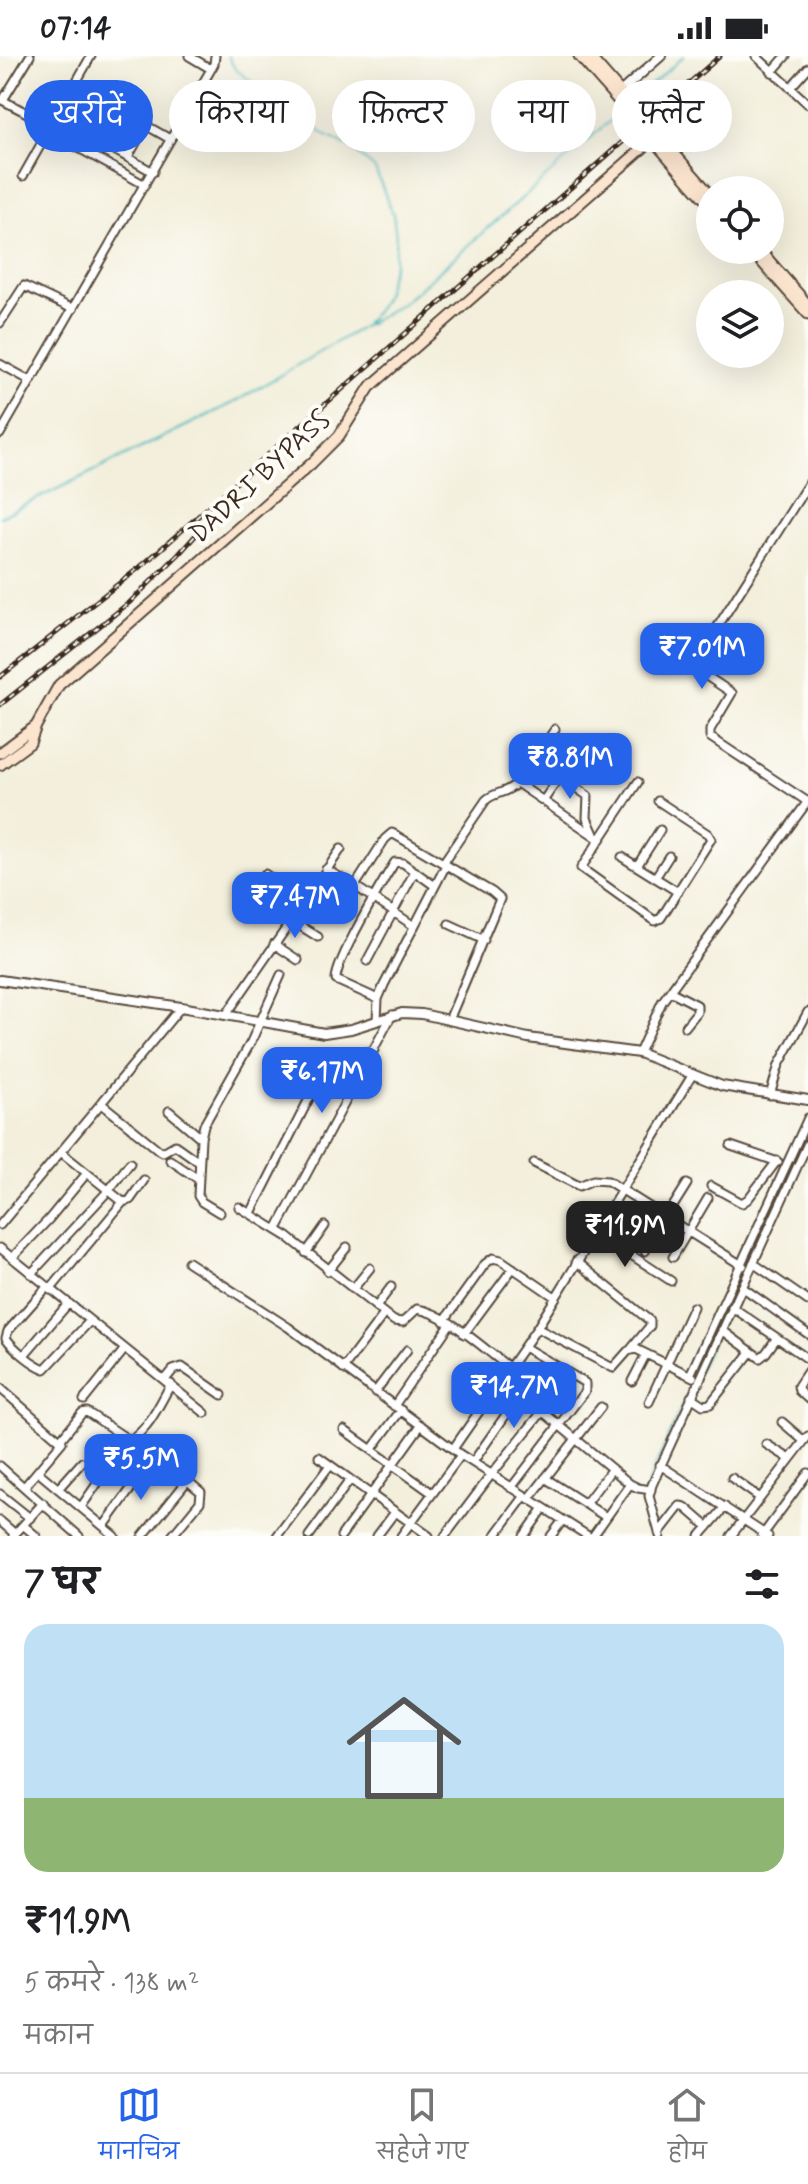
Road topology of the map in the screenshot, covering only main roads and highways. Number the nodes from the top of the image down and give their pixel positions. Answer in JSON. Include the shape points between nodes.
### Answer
{"nodes":[{"id":1,"x":579,"y":56,"type":"edge"},
{"id":2,"x":589,"y":56,"type":"edge"},
{"id":3,"x":612,"y":87,"type":"edge"},
{"id":4,"x":612,"y":89,"type":"edge"},
{"id":5,"x":639,"y":152,"type":"edge"},
{"id":6,"x":668,"y":152,"type":"edge"},
{"id":7,"x":670,"y":152,"type":"edge"},
{"id":8,"x":696,"y":179,"type":"edge"},
{"id":9,"x":696,"y":187,"type":"edge"},
{"id":10,"x":763,"y":264,"type":"edge"},
{"id":11,"x":772,"y":264,"type":"edge"},
{"id":12,"x":808,"y":305,"type":"edge"},
{"id":13,"x":808,"y":314,"type":"edge"},
{"id":14,"x":36,"y":726,"type":"junction"},
{"id":15,"x":0,"y":753,"type":"edge"},
{"id":16,"x":0,"y":765,"type":"edge"}],
"edges":[{"from":1,"to":4,"type":"main road"},
{"from":2,"to":3,"type":"main road"},
{"from":5,"to":14,"type":"main road","name":"DADRI BYPASS","via":[[370,387],[339,436],[65,679]]},
{"from":6,"to":9,"type":"main road"},
{"from":7,"to":8,"type":"main road"},
{"from":10,"to":13,"type":"main road"},
{"from":11,"to":12,"type":"main road"},
{"from":14,"to":15,"type":"main road","name":"DADRI BYPASS"},
{"from":14,"to":16,"type":"main road","name":"DADRI BYPASS","via":[[30,743]]}]}
